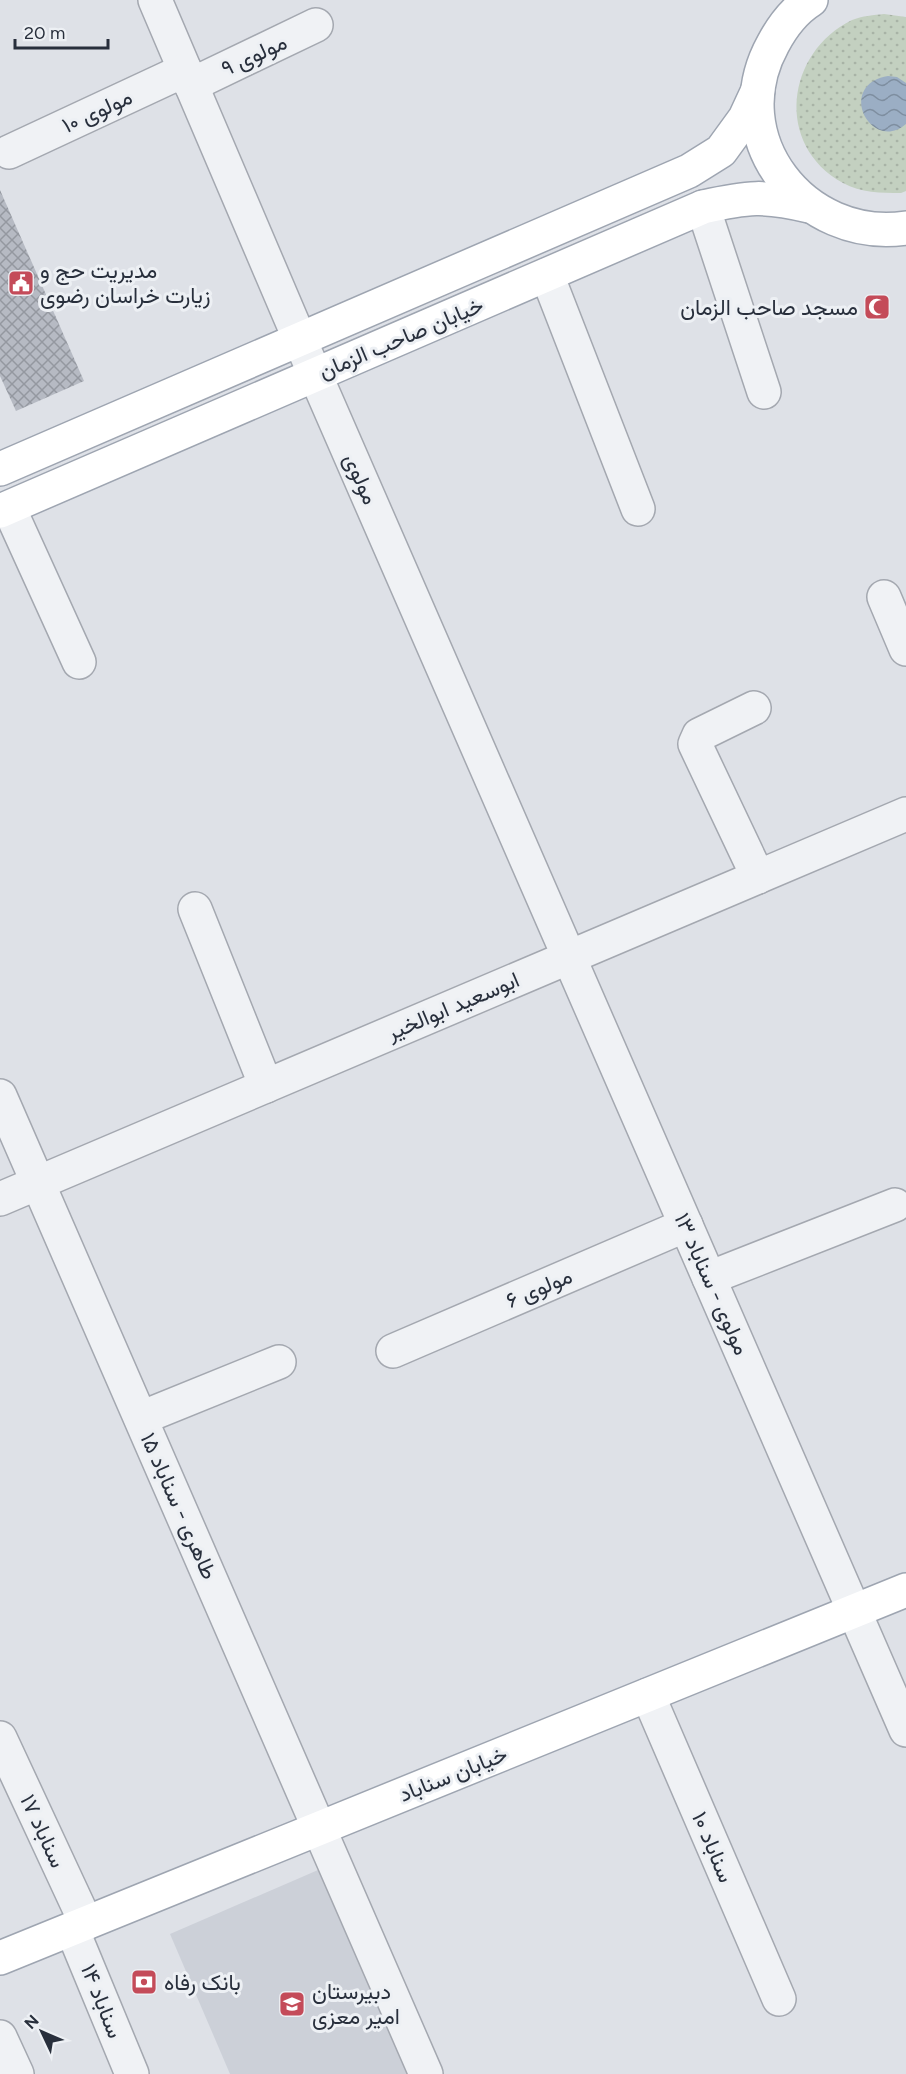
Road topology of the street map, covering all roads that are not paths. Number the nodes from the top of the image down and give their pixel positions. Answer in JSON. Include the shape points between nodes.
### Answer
{"nodes":[{"id":1,"x":155,"y":0,"type":"edge"},
{"id":2,"x":806,"y":1,"type":"edge"},
{"id":3,"x":316,"y":25,"type":"dead end"},
{"id":4,"x":188,"y":78,"type":"junction"},
{"id":5,"x":758,"y":90,"type":"junction"},
{"id":6,"x":9,"y":152,"type":"dead end"},
{"id":7,"x":809,"y":206,"type":"junction"},
{"id":8,"x":703,"y":207,"type":"junction"},
{"id":9,"x":906,"y":228,"type":"edge"},
{"id":10,"x":547,"y":275,"type":"junction"},
{"id":11,"x":300,"y":340,"type":"junction"},
{"id":12,"x":315,"y":375,"type":"junction"},
{"id":13,"x":764,"y":392,"type":"dead end"},
{"id":14,"x":0,"y":470,"type":"edge"},
{"id":15,"x":4,"y":509,"type":"edge"},
{"id":16,"x":638,"y":509,"type":"dead end"},
{"id":17,"x":884,"y":597,"type":"dead end"},
{"id":18,"x":906,"y":649,"type":"edge"},
{"id":19,"x":79,"y":662,"type":"dead end"},
{"id":20,"x":754,"y":708,"type":"dead end"},
{"id":21,"x":906,"y":814,"type":"edge"},
{"id":22,"x":758,"y":877,"type":"junction"},
{"id":23,"x":195,"y":909,"type":"dead end"},
{"id":24,"x":569,"y":957,"type":"junction"},
{"id":25,"x":266,"y":1086,"type":"junction"},
{"id":26,"x":0,"y":1096,"type":"edge"},
{"id":27,"x":38,"y":1183,"type":"junction"},
{"id":28,"x":0,"y":1199,"type":"edge"},
{"id":29,"x":895,"y":1204,"type":"dead end"},
{"id":30,"x":686,"y":1225,"type":"junction"},
{"id":31,"x":709,"y":1278,"type":"junction"},
{"id":32,"x":393,"y":1352,"type":"dead end"},
{"id":33,"x":279,"y":1362,"type":"dead end"},
{"id":34,"x":141,"y":1418,"type":"junction"},
{"id":35,"x":906,"y":1590,"type":"edge"},
{"id":36,"x":854,"y":1611,"type":"junction"},
{"id":37,"x":648,"y":1695,"type":"junction"},
{"id":38,"x":906,"y":1730,"type":"edge"},
{"id":39,"x":0,"y":1738,"type":"edge"},
{"id":40,"x":320,"y":1828,"type":"junction"},
{"id":41,"x":79,"y":1926,"type":"junction"},
{"id":42,"x":0,"y":1958,"type":"edge"},
{"id":43,"x":779,"y":1999,"type":"dead end"},
{"id":44,"x":0,"y":2037,"type":"edge"},
{"id":45,"x":17,"y":2074,"type":"edge"},
{"id":46,"x":132,"y":2074,"type":"edge"},
{"id":47,"x":426,"y":2074,"type":"edge"}],
"edges":[{"from":1,"to":4,"type":"street","name":"مولوی"},
{"from":2,"to":5,"type":"main road","via":[[782,28],[766,57]]},
{"from":3,"to":4,"type":"street","name":"مولوی ۹"},
{"from":4,"to":6,"type":"street","name":"مولوی ۱۰"},
{"from":4,"to":11,"type":"street","name":"مولوی"},
{"from":5,"to":7,"type":"main road","via":[[759,123],[768,155],[785,183]]},
{"from":5,"to":11,"type":"main road","name":"خیابان صاحب الزمان","via":[[745,118],[721,151],[689,171]]},
{"from":7,"to":8,"type":"main road","name":"خیابان صاحب الزمان","via":[[777,198],[747,197]]},
{"from":7,"to":9,"type":"main road","via":[[838,222],[871,230]]},
{"from":8,"to":10,"type":"main road","name":"خیابان صاحب الزمان"},
{"from":8,"to":13,"type":"street"},
{"from":10,"to":12,"type":"main road","name":"خیابان صاحب الزمان"},
{"from":10,"to":16,"type":"street"},
{"from":11,"to":12,"type":"street","name":"مولوی"},
{"from":11,"to":14,"type":"main road","name":"خیابان صاحب الزمان"},
{"from":12,"to":15,"type":"main road","name":"خیابان صاحب الزمان"},
{"from":12,"to":24,"type":"street","name":"مولوی"},
{"from":15,"to":19,"type":"street"},
{"from":17,"to":18,"type":"street"},
{"from":20,"to":22,"type":"street","via":[[699,735],[695,744]]},
{"from":21,"to":22,"type":"street","name":"ابوسعید ابوالخیر"},
{"from":22,"to":24,"type":"street","name":"ابوسعید ابوالخیر"},
{"from":23,"to":25,"type":"street"},
{"from":24,"to":25,"type":"street","name":"ابوسعید ابوالخیر"},
{"from":24,"to":30,"type":"street","name":"مولوی - سناباد ۱۳"},
{"from":25,"to":27,"type":"street","name":"ابوسعید ابوالخیر"},
{"from":26,"to":27,"type":"street","name":"طاهری - سناباد ۱۵"},
{"from":27,"to":28,"type":"street","name":"ابوسعید ابوالخیر"},
{"from":27,"to":34,"type":"street","name":"طاهری - سناباد ۱۵"},
{"from":29,"to":31,"type":"street"},
{"from":30,"to":31,"type":"street","name":"مولوی - سناباد ۱۳"},
{"from":30,"to":32,"type":"street","name":"مولوی ۶"},
{"from":31,"to":36,"type":"street","name":"مولوی - سناباد ۱۳"},
{"from":33,"to":34,"type":"street"},
{"from":34,"to":40,"type":"street","name":"طاهری - سناباد ۱۵"},
{"from":35,"to":36,"type":"main road","name":"خیابان سناباد"},
{"from":36,"to":37,"type":"main road","name":"خیابان سناباد"},
{"from":36,"to":38,"type":"street","name":"مولوی - سناباد ۱۳"},
{"from":37,"to":40,"type":"main road","name":"خیابان سناباد"},
{"from":37,"to":43,"type":"street","name":"سناباد ۱۰"},
{"from":39,"to":41,"type":"street","name":"سناباد ۱۷"},
{"from":40,"to":41,"type":"main road","name":"خیابان سناباد"},
{"from":40,"to":47,"type":"street","name":"طاهری - سناباد ۱۵"},
{"from":41,"to":42,"type":"main road","name":"خیابان سناباد"},
{"from":41,"to":46,"type":"street","name":"سناباد ۱۴"},
{"from":44,"to":45,"type":"street"}]}
